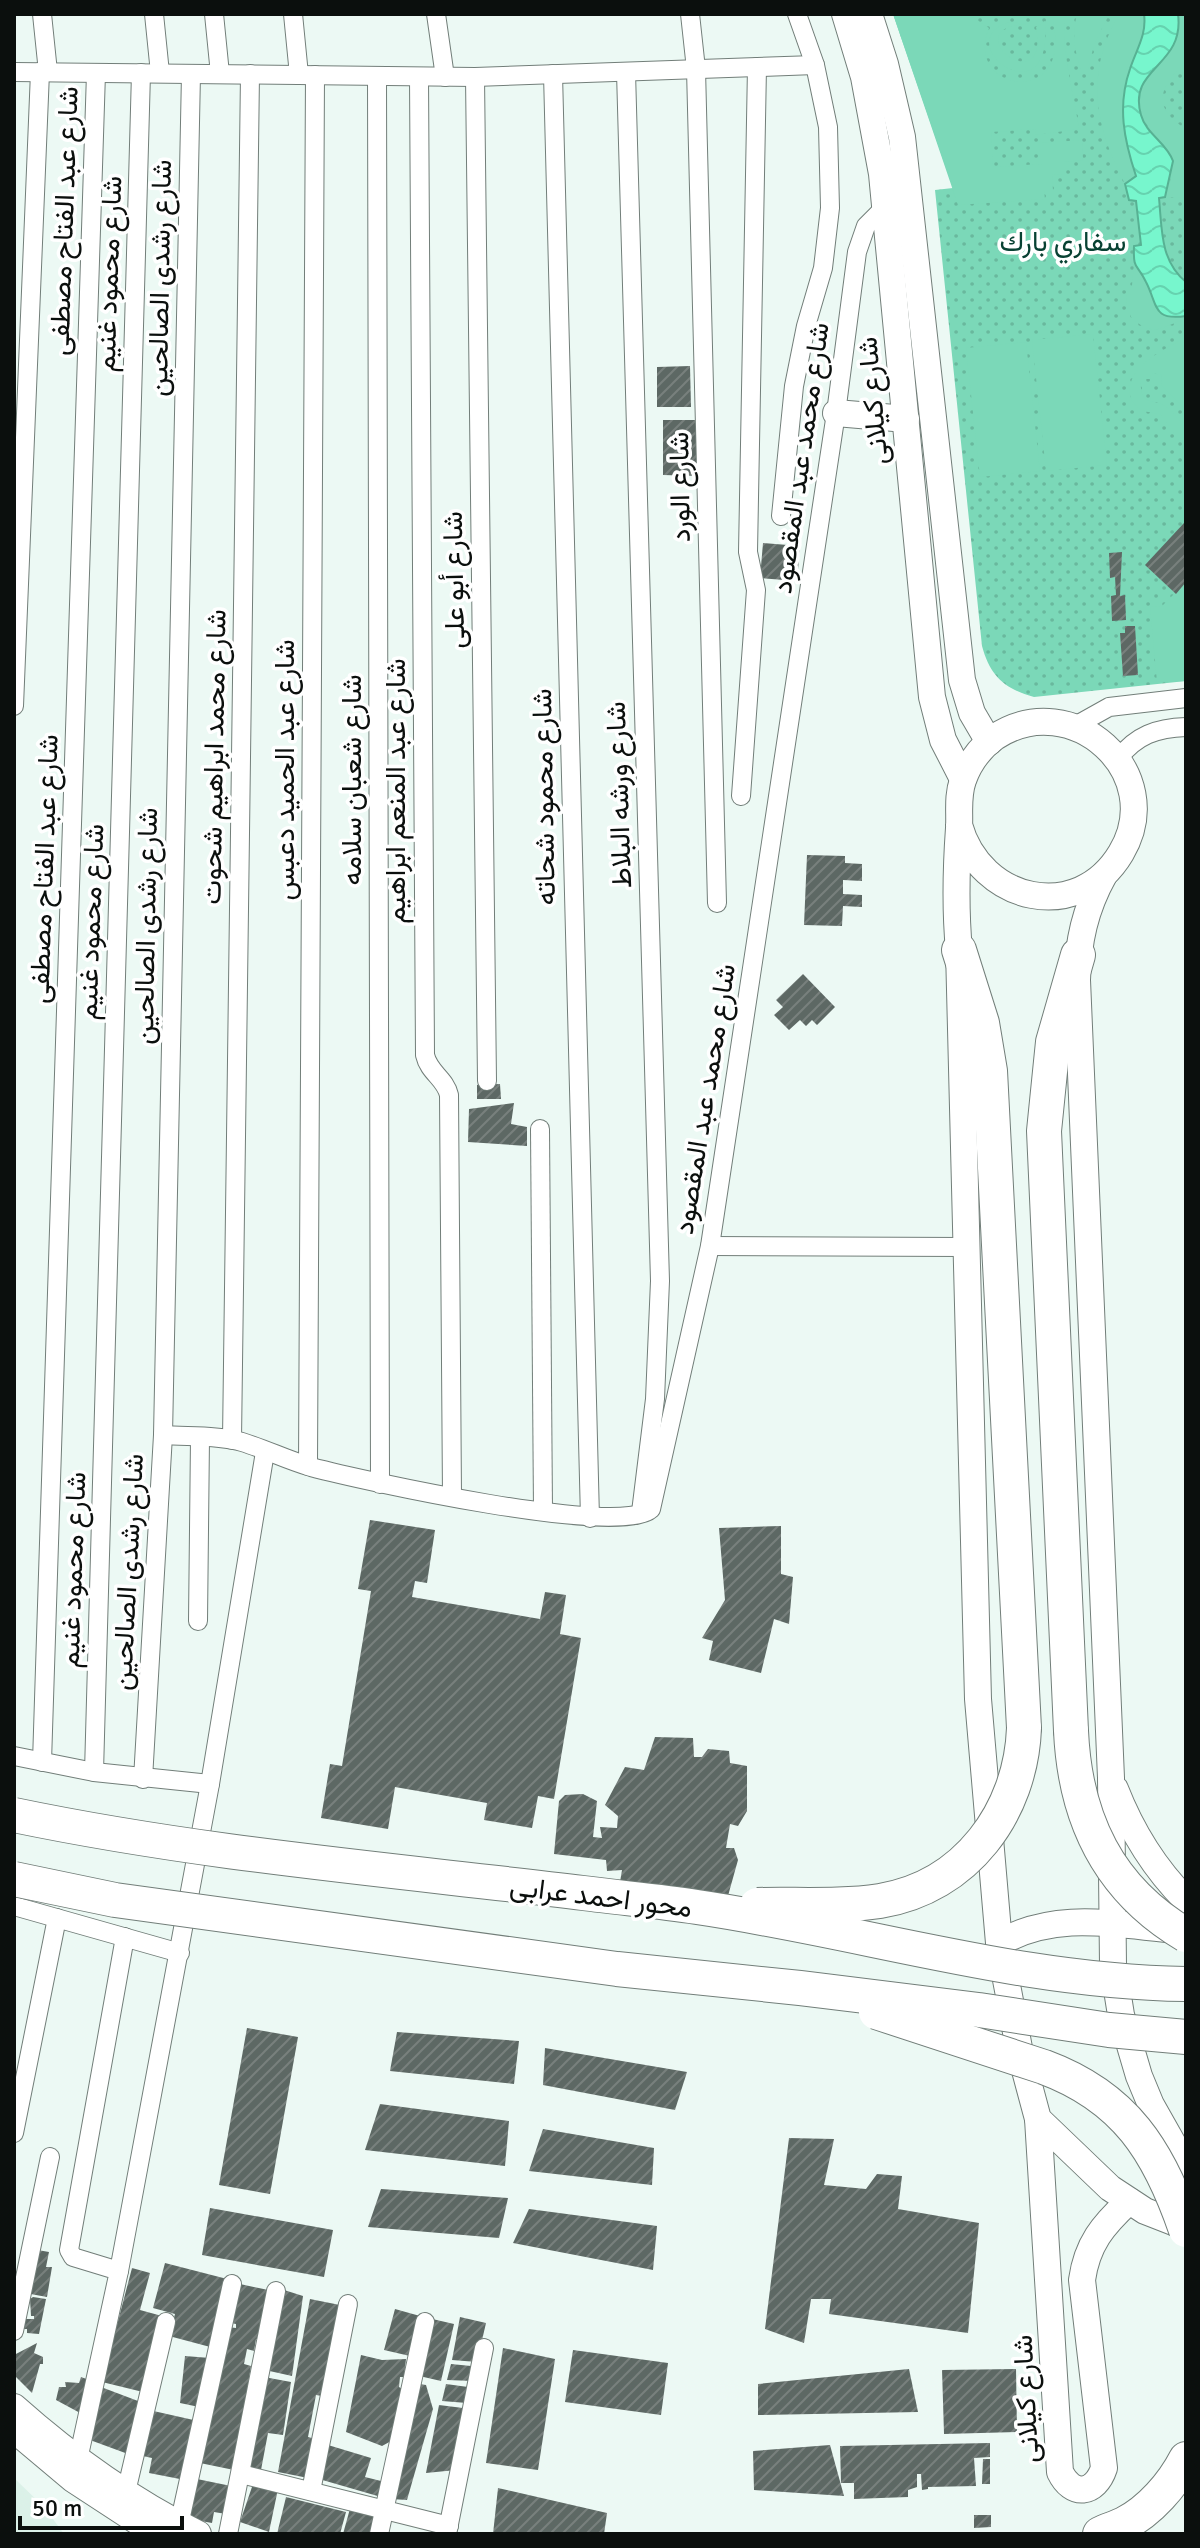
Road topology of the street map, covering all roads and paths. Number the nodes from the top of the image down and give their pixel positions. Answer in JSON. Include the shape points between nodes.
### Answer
{"nodes":[{"id":1,"x":42,"y":14,"type":"edge"},
{"id":2,"x":154,"y":14,"type":"edge"},
{"id":3,"x":214,"y":14,"type":"edge"},
{"id":4,"x":293,"y":14,"type":"edge"},
{"id":5,"x":436,"y":14,"type":"edge"},
{"id":6,"x":690,"y":14,"type":"edge"},
{"id":7,"x":797,"y":14,"type":"edge"},
{"id":8,"x":845,"y":14,"type":"edge"},
{"id":9,"x":869,"y":14,"type":"edge"},
{"id":10,"x":815,"y":65,"type":"junction"},
{"id":11,"x":757,"y":67,"type":"junction"},
{"id":12,"x":696,"y":69,"type":"junction"},
{"id":13,"x":14,"y":72,"type":"edge"},
{"id":14,"x":44,"y":72,"type":"junction"},
{"id":15,"x":626,"y":72,"type":"junction"},
{"id":16,"x":96,"y":73,"type":"junction"},
{"id":17,"x":141,"y":73,"type":"junction"},
{"id":18,"x":160,"y":73,"type":"junction"},
{"id":19,"x":191,"y":74,"type":"junction"},
{"id":20,"x":220,"y":74,"type":"junction"},
{"id":21,"x":250,"y":74,"type":"junction"},
{"id":22,"x":553,"y":74,"type":"junction"},
{"id":23,"x":307,"y":75,"type":"junction"},
{"id":24,"x":377,"y":76,"type":"junction"},
{"id":25,"x":419,"y":77,"type":"junction"},
{"id":26,"x":445,"y":77,"type":"junction"},
{"id":27,"x":475,"y":77,"type":"junction"},
{"id":28,"x":885,"y":207,"type":"junction"},
{"id":29,"x":836,"y":413,"type":"junction"},
{"id":30,"x":906,"y":419,"type":"junction"},
{"id":31,"x":18,"y":480,"type":"edge"},
{"id":32,"x":781,"y":516,"type":"dead end"},
{"id":33,"x":16,"y":603,"type":"edge"},
{"id":34,"x":1186,"y":698,"type":"edge"},
{"id":35,"x":14,"y":706,"type":"edge"},
{"id":36,"x":1075,"y":726,"type":"junction"},
{"id":37,"x":1186,"y":727,"type":"edge"},
{"id":38,"x":989,"y":742,"type":"junction"},
{"id":39,"x":1118,"y":759,"type":"junction"},
{"id":40,"x":963,"y":779,"type":"junction"},
{"id":41,"x":741,"y":796,"type":"dead end"},
{"id":42,"x":959,"y":825,"type":"junction"},
{"id":43,"x":1104,"y":875,"type":"junction"},
{"id":44,"x":717,"y":903,"type":"dead end"},
{"id":45,"x":959,"y":950,"type":"junction"},
{"id":46,"x":1078,"y":955,"type":"junction"},
{"id":47,"x":487,"y":1081,"type":"dead end"},
{"id":48,"x":540,"y":1129,"type":"dead end"},
{"id":49,"x":710,"y":1246,"type":"junction"},
{"id":50,"x":966,"y":1247,"type":"junction"},
{"id":51,"x":163,"y":1435,"type":"junction"},
{"id":52,"x":200,"y":1438,"type":"junction"},
{"id":53,"x":232,"y":1440,"type":"junction"},
{"id":54,"x":265,"y":1452,"type":"junction"},
{"id":55,"x":308,"y":1466,"type":"junction"},
{"id":56,"x":380,"y":1484,"type":"junction"},
{"id":57,"x":452,"y":1496,"type":"junction"},
{"id":58,"x":543,"y":1511,"type":"junction"},
{"id":59,"x":640,"y":1516,"type":"junction"},
{"id":60,"x":590,"y":1518,"type":"junction"},
{"id":61,"x":198,"y":1621,"type":"dead end"},
{"id":62,"x":14,"y":1756,"type":"edge"},
{"id":63,"x":42,"y":1762,"type":"junction"},
{"id":64,"x":94,"y":1772,"type":"junction"},
{"id":65,"x":1111,"y":1778,"type":"junction"},
{"id":66,"x":143,"y":1779,"type":"junction"},
{"id":67,"x":210,"y":1784,"type":"junction"},
{"id":68,"x":14,"y":1815,"type":"edge"},
{"id":69,"x":14,"y":1879,"type":"edge"},
{"id":70,"x":1186,"y":1900,"type":"edge"},
{"id":71,"x":14,"y":1906,"type":"edge"},
{"id":72,"x":698,"y":1907,"type":"junction"},
{"id":73,"x":57,"y":1918,"type":"junction"},
{"id":74,"x":1112,"y":1925,"type":"junction"},
{"id":75,"x":1186,"y":1933,"type":"edge"},
{"id":76,"x":125,"y":1937,"type":"junction"},
{"id":77,"x":999,"y":1943,"type":"junction"},
{"id":78,"x":180,"y":1953,"type":"junction"},
{"id":79,"x":1186,"y":1984,"type":"edge"},
{"id":80,"x":800,"y":1988,"type":"junction"},
{"id":81,"x":1186,"y":2037,"type":"edge"},
{"id":82,"x":1038,"y":2119,"type":"junction"},
{"id":83,"x":14,"y":2133,"type":"edge"},
{"id":84,"x":50,"y":2157,"type":"dead end"},
{"id":85,"x":1186,"y":2167,"type":"edge"},
{"id":86,"x":1129,"y":2201,"type":"junction"},
{"id":87,"x":1186,"y":2229,"type":"edge"},
{"id":88,"x":119,"y":2271,"type":"junction"},
{"id":89,"x":232,"y":2284,"type":"dead end"},
{"id":90,"x":276,"y":2291,"type":"dead end"},
{"id":91,"x":348,"y":2304,"type":"dead end"},
{"id":92,"x":166,"y":2322,"type":"dead end"},
{"id":93,"x":425,"y":2322,"type":"dead end"},
{"id":94,"x":14,"y":2331,"type":"edge"},
{"id":95,"x":484,"y":2348,"type":"dead end"},
{"id":96,"x":14,"y":2407,"type":"edge"},
{"id":97,"x":14,"y":2430,"type":"edge"},
{"id":98,"x":1186,"y":2459,"type":"edge"},
{"id":99,"x":76,"y":2468,"type":"junction"},
{"id":100,"x":241,"y":2474,"type":"junction"},
{"id":101,"x":311,"y":2491,"type":"junction"},
{"id":102,"x":126,"y":2492,"type":"junction"},
{"id":103,"x":384,"y":2510,"type":"junction"},
{"id":104,"x":448,"y":2530,"type":"edge"},
{"id":105,"x":178,"y":2531,"type":"edge"},
{"id":106,"x":228,"y":2534,"type":"edge"},
{"id":107,"x":379,"y":2534,"type":"edge"},
{"id":108,"x":1100,"y":2534,"type":"edge"}],
"edges":[{"from":1,"to":14,"type":"street"},
{"from":2,"to":18,"type":"street"},
{"from":3,"to":20,"type":"street"},
{"from":4,"to":23,"type":"street","name":"شارع عبد الحميد دعبس"},
{"from":5,"to":26,"type":"street"},
{"from":6,"to":12,"type":"street","name":"شارع الورد"},
{"from":7,"to":10,"type":"street"},
{"from":8,"to":28,"type":"street","name":"شارع كيلانى","via":[[872,109]]},
{"from":9,"to":38,"type":"street","name":"شارع كيلانى","via":[[904,149],[962,680],[972,713]]},
{"from":10,"to":11,"type":"street"},
{"from":10,"to":32,"type":"street","via":[[828,127],[830,208],[823,268],[794,386]]},
{"from":11,"to":12,"type":"street"},
{"from":11,"to":41,"type":"street","via":[[748,552],[756,590]]},
{"from":12,"to":15,"type":"street"},
{"from":12,"to":44,"type":"street","name":"شارع الورد"},
{"from":13,"to":14,"type":"street"},
{"from":14,"to":16,"type":"street"},
{"from":14,"to":31,"type":"street"},
{"from":15,"to":22,"type":"street"},
{"from":15,"to":59,"type":"street","name":"شارع ورشه البلاط","via":[[660,1281],[655,1399]]},
{"from":16,"to":17,"type":"street"},
{"from":16,"to":63,"type":"street","name":"شارع عبد الفتاح مصطفى"},
{"from":17,"to":18,"type":"street"},
{"from":17,"to":64,"type":"street","name":"شارع محمود غنيم"},
{"from":18,"to":19,"type":"street"},
{"from":19,"to":20,"type":"street"},
{"from":19,"to":51,"type":"street","name":"شارع رشدى الصالحين"},
{"from":20,"to":21,"type":"street"},
{"from":21,"to":23,"type":"street"},
{"from":21,"to":53,"type":"street","name":"شارع محمد ابراهيم شحوت"},
{"from":22,"to":27,"type":"street"},
{"from":22,"to":60,"type":"street","name":"شارع محمود شحاته"},
{"from":23,"to":24,"type":"street"},
{"from":23,"to":55,"type":"street","name":"شارع عبد الحميد دعبس"},
{"from":24,"to":25,"type":"street"},
{"from":24,"to":56,"type":"street","name":"شارع شعبان سلامه"},
{"from":25,"to":26,"type":"street"},
{"from":25,"to":57,"type":"street","name":"شارع عبد المنعم ابراهيم","via":[[425,1055],[449,1095]]},
{"from":26,"to":27,"type":"street"},
{"from":27,"to":47,"type":"street","name":"شارع أبو على"},
{"from":28,"to":29,"type":"street","name":"شارع محمد عبد المقصود","via":[[860,238]]},
{"from":28,"to":30,"type":"street","name":"شارع كيلانى"},
{"from":29,"to":30,"type":"street"},
{"from":29,"to":49,"type":"street","name":"شارع محمد عبد المقصود"},
{"from":30,"to":40,"type":"street","name":"شارع كيلانى","via":[[932,697],[943,740]]},
{"from":31,"to":33,"type":"street"},
{"from":33,"to":35,"type":"street"},
{"from":34,"to":36,"type":"street","via":[[1109,707]]},
{"from":36,"to":38,"type":"street","via":[[1030,723]]},
{"from":36,"to":39,"type":"street"},
{"from":37,"to":39,"type":"street","via":[[1146,734]]},
{"from":38,"to":40,"type":"street"},
{"from":39,"to":43,"type":"street","via":[[1132,792],[1132,828]]},
{"from":40,"to":42,"type":"street"},
{"from":42,"to":43,"type":"street","via":[[980,867],[1022,893],[1073,892]]},
{"from":42,"to":45,"type":"street","via":[[954,894]]},
{"from":43,"to":46,"type":"street","via":[[1087,911]]},
{"from":45,"to":50,"type":"street"},
{"from":45,"to":72,"type":"highway","bridge":true,"via":[[982,1023],[990,1071],[1024,1704],[1019,1772],[992,1832],[961,1864],[924,1887],[860,1903]]},
{"from":46,"to":65,"type":"street"},
{"from":46,"to":75,"type":"highway","bridge":true,"via":[[1053,1042],[1044,1131],[1072,1757],[1082,1807],[1102,1853],[1133,1894]]},
{"from":48,"to":58,"type":"street"},
{"from":49,"to":50,"type":"street"},
{"from":49,"to":59,"type":"street","name":"شارع محمد عبد المقصود","via":[[653,1505]]},
{"from":50,"to":77,"type":"street","via":[[978,1699]]},
{"from":51,"to":52,"type":"street"},
{"from":51,"to":66,"type":"street","name":"شارع رشدى الصالحين"},
{"from":52,"to":53,"type":"street"},
{"from":52,"to":61,"type":"street"},
{"from":53,"to":54,"type":"street"},
{"from":54,"to":55,"type":"street"},
{"from":54,"to":67,"type":"street"},
{"from":55,"to":56,"type":"street"},
{"from":56,"to":57,"type":"street"},
{"from":57,"to":58,"type":"street"},
{"from":58,"to":60,"type":"street"},
{"from":59,"to":60,"type":"street"},
{"from":62,"to":63,"type":"street"},
{"from":63,"to":64,"type":"street"},
{"from":64,"to":66,"type":"street"},
{"from":65,"to":70,"type":"street","via":[[1133,1829]]},
{"from":65,"to":74,"type":"street"},
{"from":66,"to":67,"type":"street"},
{"from":67,"to":78,"type":"street"},
{"from":68,"to":72,"type":"highway","name":"محور احمد عرابى","bridge":true,"via":[[300,1861]]},
{"from":69,"to":80,"type":"highway","bridge":true,"via":[[131,1902],[617,1969]]},
{"from":71,"to":73,"type":"street"},
{"from":72,"to":79,"type":"highway","name":"محور احمد عرابى","bridge":true,"via":[[997,1966],[1101,1980]]},
{"from":73,"to":76,"type":"street"},
{"from":73,"to":83,"type":"street"},
{"from":74,"to":75,"type":"street"},
{"from":74,"to":77,"type":"street","via":[[1045,1924]]},
{"from":74,"to":85,"type":"street","via":[[1115,1984],[1129,2046],[1151,2105]]},
{"from":76,"to":78,"type":"street"},
{"from":76,"to":88,"type":"street","via":[[69,2250],[73,2257]]},
{"from":77,"to":82,"type":"street"},
{"from":78,"to":88,"type":"street"},
{"from":80,"to":81,"type":"highway","bridge":true},
{"from":80,"to":87,"type":"highway","bridge":true,"via":[[1085,2085],[1120,2112],[1149,2147]]},
{"from":82,"to":86,"type":"street"},
{"from":82,"to":86,"type":"street","name":"شارع كيلانى","via":[[1060,2472],[1065,2483],[1077,2489],[1099,2481],[1104,2468],[1084,2264],[1096,2234]]},
{"from":84,"to":94,"type":"street"},
{"from":86,"to":87,"type":"street"},
{"from":88,"to":99,"type":"street"},
{"from":89,"to":105,"type":"street"},
{"from":90,"to":100,"type":"street"},
{"from":91,"to":101,"type":"street"},
{"from":92,"to":102,"type":"street"},
{"from":93,"to":103,"type":"street"},
{"from":95,"to":104,"type":"street"},
{"from":96,"to":99,"type":"street"},
{"from":97,"to":99,"type":"street"},
{"from":98,"to":108,"type":"highway","via":[[1175,2479],[1143,2511]]},
{"from":99,"to":102,"type":"street"},
{"from":99,"to":105,"type":"street"},
{"from":100,"to":101,"type":"street"},
{"from":100,"to":106,"type":"street"},
{"from":101,"to":103,"type":"street"},
{"from":102,"to":105,"type":"street"},
{"from":103,"to":104,"type":"street"},
{"from":103,"to":107,"type":"street"}]}
